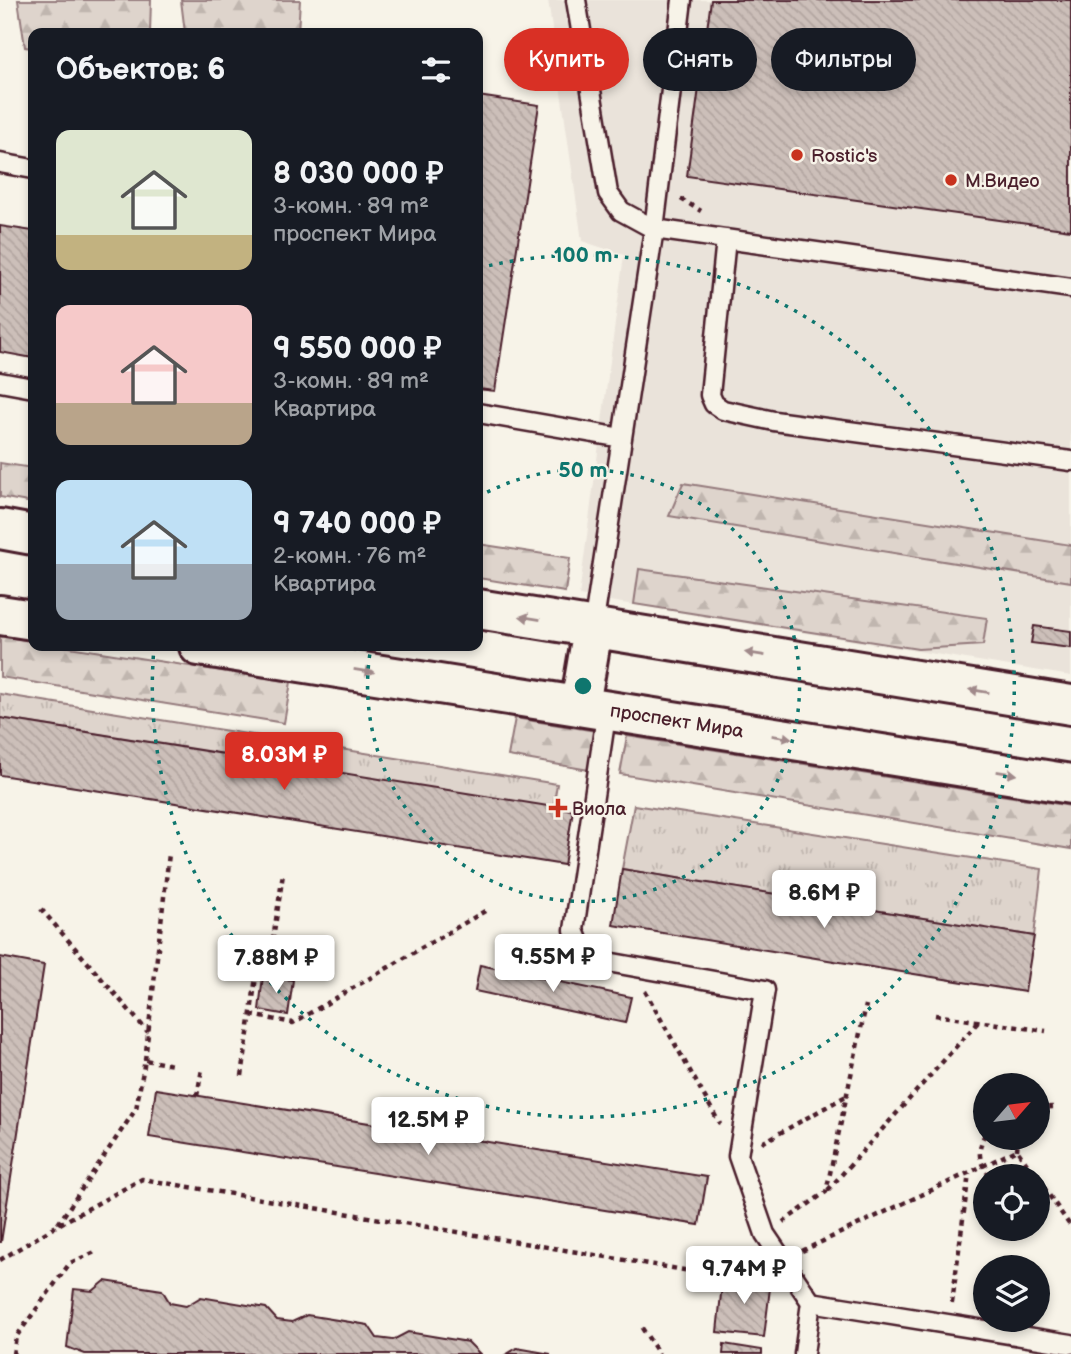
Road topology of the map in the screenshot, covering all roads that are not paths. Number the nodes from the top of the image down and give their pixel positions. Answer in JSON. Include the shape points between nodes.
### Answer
{"nodes":[{"id":1,"x":576,"y":0,"type":"edge"},
{"id":2,"x":682,"y":0,"type":"edge"},
{"id":3,"x":0,"y":163,"type":"edge"},
{"id":4,"x":28,"y":168,"type":"edge"},
{"id":5,"x":654,"y":229,"type":"junction"},
{"id":6,"x":726,"y":239,"type":"junction"},
{"id":7,"x":1071,"y":288,"type":"edge"},
{"id":8,"x":0,"y":382,"type":"edge"},
{"id":9,"x":28,"y":387,"type":"edge"},
{"id":10,"x":483,"y":415,"type":"edge"},
{"id":11,"x":622,"y":439,"type":"junction"},
{"id":12,"x":1071,"y":461,"type":"edge"},
{"id":13,"x":0,"y":529,"type":"edge"},
{"id":14,"x":28,"y":534,"type":"edge"},
{"id":15,"x":483,"y":610,"type":"edge"},
{"id":16,"x":0,"y":615,"type":"edge"},
{"id":17,"x":28,"y":619,"type":"edge"},
{"id":18,"x":593,"y":628,"type":"junction"},
{"id":19,"x":232,"y":651,"type":"edge"},
{"id":20,"x":1071,"y":705,"type":"edge"},
{"id":21,"x":594,"y":707,"type":"junction"},
{"id":22,"x":1071,"y":784,"type":"edge"},
{"id":23,"x":811,"y":1303,"type":"junction"},
{"id":24,"x":1071,"y":1344,"type":"edge"},
{"id":25,"x":804,"y":1354,"type":"edge"}],
"edges":[{"from":1,"to":5,"type":"lane","via":[[603,179],[621,211]]},
{"from":2,"to":5,"type":"lane"},
{"from":3,"to":4,"type":"lane"},
{"from":5,"to":6,"type":"lane"},
{"from":5,"to":11,"type":"lane"},
{"from":6,"to":7,"type":"lane"},
{"from":6,"to":12,"type":"lane","via":[[710,395],[723,410]]},
{"from":8,"to":9,"type":"lane"},
{"from":10,"to":11,"type":"lane"},
{"from":11,"to":18,"type":"lane"},
{"from":13,"to":14,"type":"main road"},
{"from":18,"to":15,"type":"main road","one_way":true},
{"from":16,"to":17,"type":"main road"},
{"from":20,"to":18,"type":"main road","one_way":true},
{"from":18,"to":21,"type":"main road"},
{"from":19,"to":21,"type":"main road","name":"проспект Мира","one_way":true},
{"from":21,"to":22,"type":"main road","name":"проспект Мира","one_way":true},
{"from":21,"to":23,"type":"lane","via":[[574,930],[584,958],[765,990],[738,1156],[765,1234]]},
{"from":23,"to":24,"type":"lane"},
{"from":23,"to":25,"type":"lane"}]}
